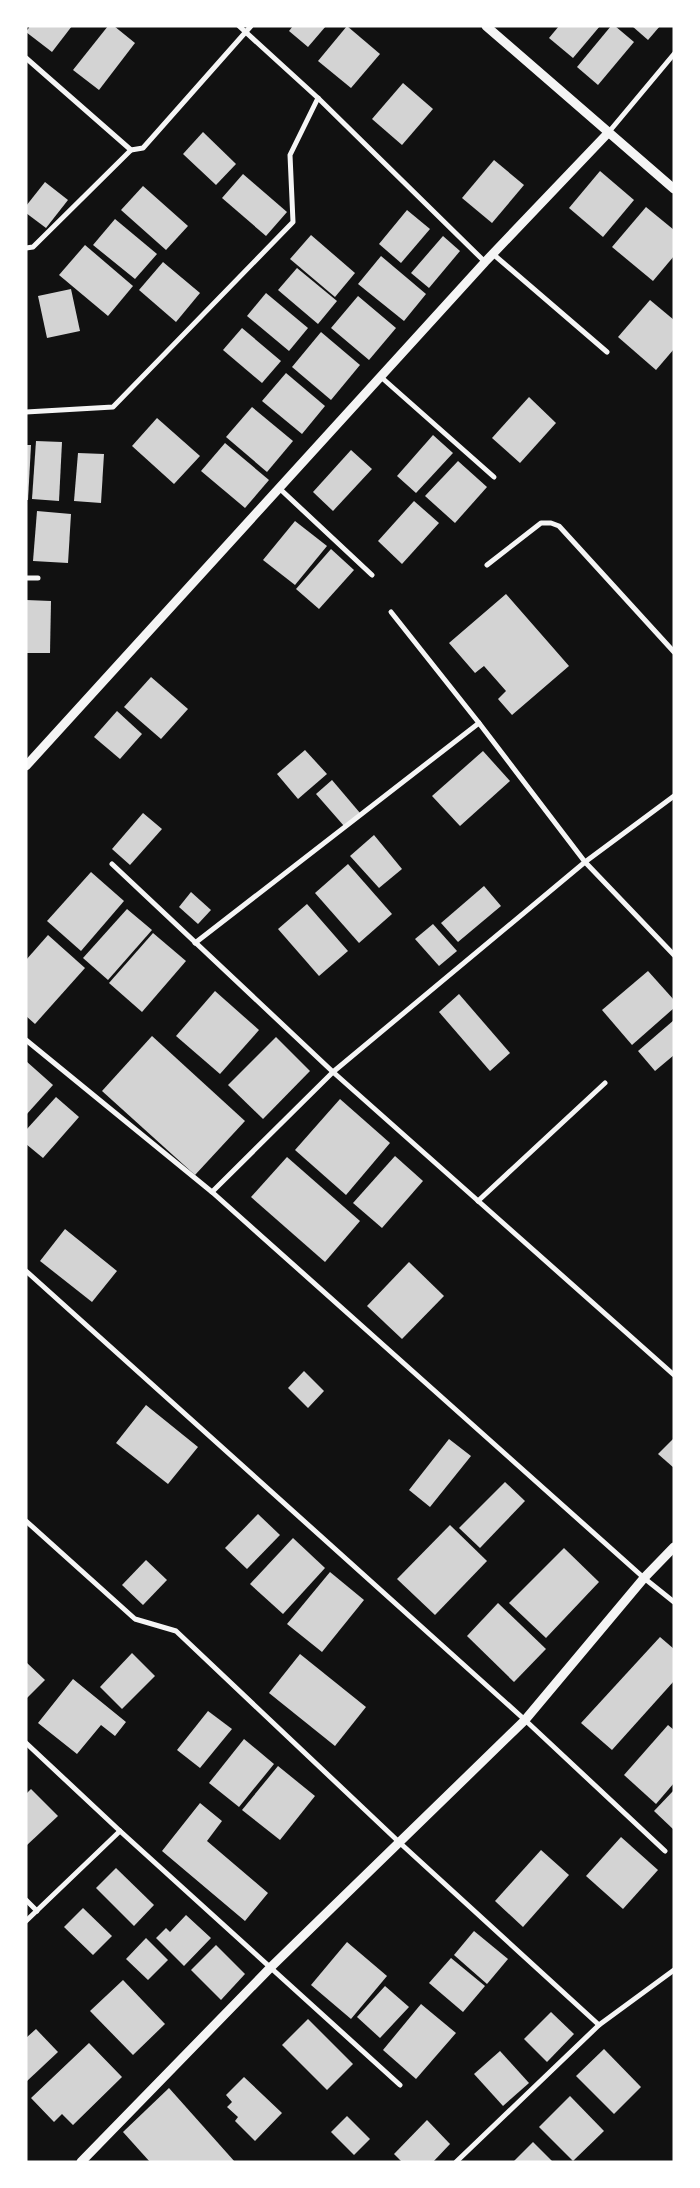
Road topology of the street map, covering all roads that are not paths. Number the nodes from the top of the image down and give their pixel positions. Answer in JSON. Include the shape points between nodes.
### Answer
{"nodes":[{"id":1,"x":239,"y":26,"type":"edge"},
{"id":2,"x":251,"y":26,"type":"edge"},
{"id":3,"x":486,"y":26,"type":"edge"},
{"id":4,"x":246,"y":32,"type":"junction"},
{"id":5,"x":674,"y":54,"type":"edge"},
{"id":6,"x":26,"y":58,"type":"edge"},
{"id":7,"x":318,"y":98,"type":"junction"},
{"id":8,"x":608,"y":132,"type":"junction"},
{"id":9,"x":131,"y":150,"type":"junction"},
{"id":10,"x":674,"y":189,"type":"edge"},
{"id":11,"x":26,"y":248,"type":"edge"},
{"id":12,"x":493,"y":254,"type":"junction"},
{"id":13,"x":485,"y":262,"type":"junction"},
{"id":14,"x":607,"y":352,"type":"dead end"},
{"id":15,"x":381,"y":377,"type":"junction"},
{"id":16,"x":26,"y":412,"type":"edge"},
{"id":17,"x":494,"y":477,"type":"dead end"},
{"id":18,"x":280,"y":488,"type":"junction"},
{"id":19,"x":487,"y":565,"type":"dead end"},
{"id":20,"x":372,"y":575,"type":"dead end"},
{"id":21,"x":26,"y":578,"type":"edge"},
{"id":22,"x":38,"y":578,"type":"dead end"},
{"id":23,"x":391,"y":612,"type":"dead end"},
{"id":24,"x":674,"y":652,"type":"edge"},
{"id":25,"x":479,"y":723,"type":"junction"},
{"id":26,"x":26,"y":766,"type":"edge"},
{"id":27,"x":674,"y":796,"type":"edge"},
{"id":28,"x":585,"y":862,"type":"junction"},
{"id":29,"x":112,"y":864,"type":"dead end"},
{"id":30,"x":195,"y":942,"type":"junction"},
{"id":31,"x":674,"y":955,"type":"edge"},
{"id":32,"x":26,"y":1040,"type":"edge"},
{"id":33,"x":333,"y":1072,"type":"junction"},
{"id":34,"x":605,"y":1083,"type":"dead end"},
{"id":35,"x":212,"y":1192,"type":"junction"},
{"id":36,"x":478,"y":1201,"type":"junction"},
{"id":37,"x":26,"y":1271,"type":"edge"},
{"id":38,"x":674,"y":1375,"type":"edge"},
{"id":39,"x":26,"y":1521,"type":"edge"},
{"id":40,"x":674,"y":1547,"type":"edge"},
{"id":41,"x":644,"y":1578,"type":"junction"},
{"id":42,"x":674,"y":1602,"type":"edge"},
{"id":43,"x":525,"y":1720,"type":"junction"},
{"id":44,"x":26,"y":1742,"type":"edge"},
{"id":45,"x":120,"y":1832,"type":"junction"},
{"id":46,"x":400,"y":1843,"type":"junction"},
{"id":47,"x":665,"y":1851,"type":"dead end"},
{"id":48,"x":26,"y":1900,"type":"edge"},
{"id":49,"x":37,"y":1911,"type":"junction"},
{"id":50,"x":26,"y":1922,"type":"edge"},
{"id":51,"x":271,"y":1967,"type":"junction"},
{"id":52,"x":674,"y":1970,"type":"edge"},
{"id":53,"x":600,"y":2025,"type":"junction"},
{"id":54,"x":400,"y":2085,"type":"dead end"},
{"id":55,"x":81,"y":2162,"type":"edge"},
{"id":56,"x":456,"y":2162,"type":"edge"}],
"edges":[{"from":1,"to":4,"type":"street"},
{"from":2,"to":4,"type":"street"},
{"from":3,"to":8,"type":"street"},
{"from":4,"to":7,"type":"street"},
{"from":4,"to":9,"type":"street","via":[[143,148]]},
{"from":5,"to":8,"type":"street"},
{"from":6,"to":9,"type":"street"},
{"from":7,"to":13,"type":"street"},
{"from":7,"to":16,"type":"street","via":[[290,155],[293,222],[113,407]]},
{"from":8,"to":10,"type":"street"},
{"from":8,"to":12,"type":"street"},
{"from":9,"to":11,"type":"street","via":[[33,247]]},
{"from":12,"to":13,"type":"street"},
{"from":12,"to":14,"type":"street"},
{"from":13,"to":15,"type":"street"},
{"from":15,"to":17,"type":"street"},
{"from":15,"to":18,"type":"street"},
{"from":18,"to":20,"type":"street"},
{"from":18,"to":26,"type":"street"},
{"from":19,"to":24,"type":"street","via":[[541,523],[559,526]]},
{"from":21,"to":22,"type":"street"},
{"from":23,"to":25,"type":"street"},
{"from":25,"to":28,"type":"street"},
{"from":25,"to":30,"type":"street"},
{"from":27,"to":28,"type":"street"},
{"from":28,"to":31,"type":"street"},
{"from":28,"to":33,"type":"street"},
{"from":29,"to":30,"type":"street"},
{"from":30,"to":33,"type":"street"},
{"from":32,"to":35,"type":"street"},
{"from":33,"to":35,"type":"street"},
{"from":33,"to":36,"type":"street"},
{"from":34,"to":36,"type":"street"},
{"from":35,"to":41,"type":"street"},
{"from":36,"to":38,"type":"street"},
{"from":37,"to":43,"type":"street"},
{"from":39,"to":46,"type":"street","via":[[135,1620],[176,1632]]},
{"from":40,"to":41,"type":"street"},
{"from":41,"to":42,"type":"street"},
{"from":41,"to":43,"type":"street"},
{"from":43,"to":46,"type":"street"},
{"from":43,"to":47,"type":"street"},
{"from":44,"to":45,"type":"street"},
{"from":45,"to":49,"type":"street"},
{"from":45,"to":51,"type":"street"},
{"from":46,"to":51,"type":"street"},
{"from":46,"to":53,"type":"street"},
{"from":48,"to":49,"type":"street"},
{"from":49,"to":50,"type":"street"},
{"from":51,"to":54,"type":"street"},
{"from":51,"to":55,"type":"street"},
{"from":52,"to":53,"type":"street"},
{"from":53,"to":56,"type":"street"}]}
